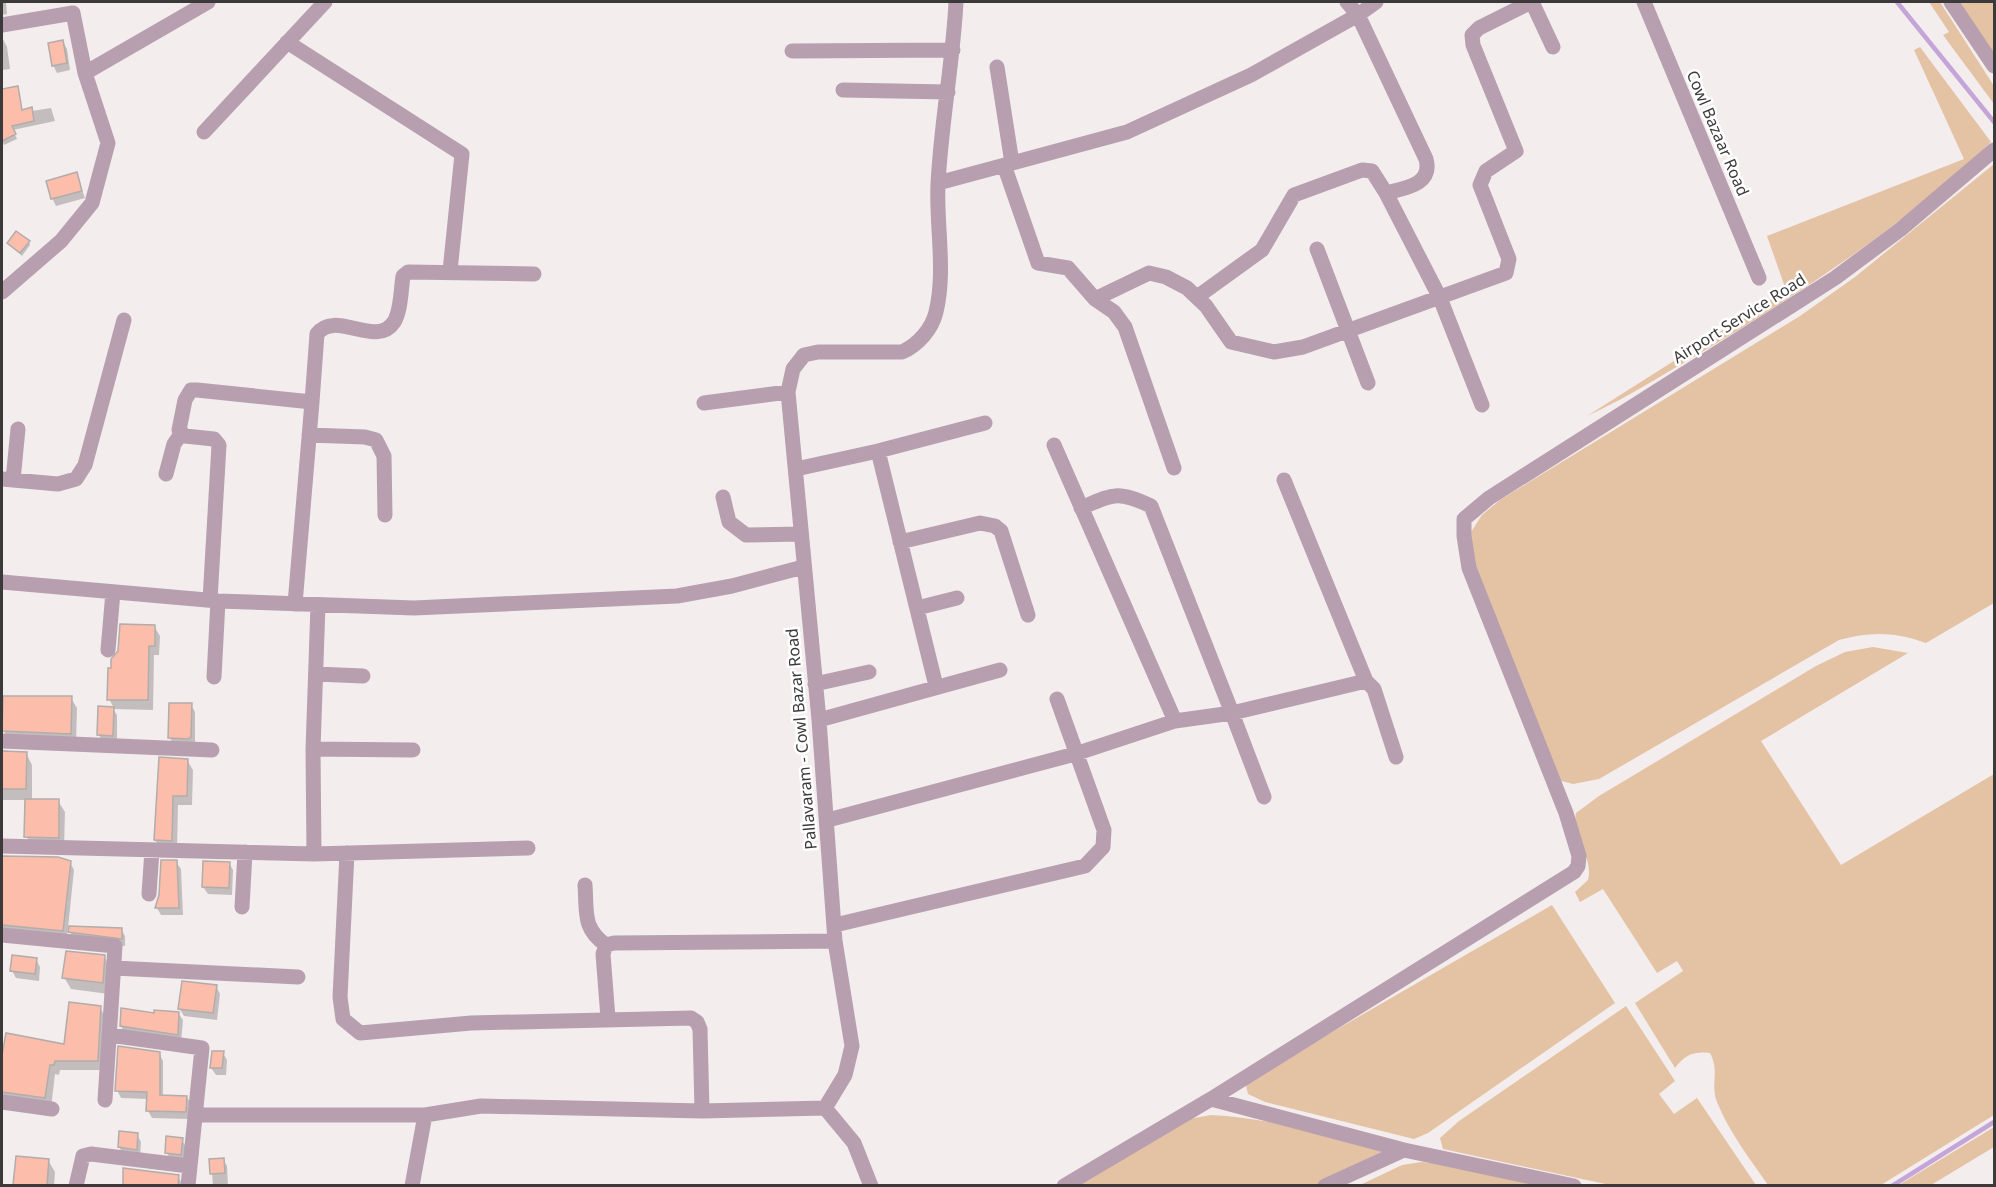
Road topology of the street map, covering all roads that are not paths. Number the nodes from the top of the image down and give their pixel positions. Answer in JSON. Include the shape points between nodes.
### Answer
{"nodes":[{"id":1,"x":208,"y":2,"type":"edge"},
{"id":2,"x":324,"y":2,"type":"edge"},
{"id":3,"x":956,"y":2,"type":"edge"},
{"id":4,"x":1347,"y":2,"type":"edge"},
{"id":5,"x":1376,"y":2,"type":"edge"},
{"id":6,"x":1532,"y":2,"type":"edge"},
{"id":7,"x":1644,"y":2,"type":"edge"},
{"id":8,"x":1951,"y":2,"type":"edge"},
{"id":9,"x":1358,"y":15,"type":"junction"},
{"id":10,"x":2,"y":25,"type":"edge"},
{"id":11,"x":286,"y":42,"type":"junction"},
{"id":12,"x":1553,"y":47,"type":"dead end"},
{"id":13,"x":953,"y":50,"type":"junction"},
{"id":14,"x":792,"y":51,"type":"dead end"},
{"id":15,"x":1995,"y":66,"type":"edge"},
{"id":16,"x":997,"y":67,"type":"dead end"},
{"id":17,"x":85,"y":73,"type":"junction"},
{"id":18,"x":843,"y":90,"type":"dead end"},
{"id":19,"x":948,"y":92,"type":"junction"},
{"id":20,"x":204,"y":132,"type":"dead end"},
{"id":21,"x":1995,"y":150,"type":"edge"},
{"id":22,"x":1008,"y":164,"type":"junction"},
{"id":23,"x":938,"y":183,"type":"junction"},
{"id":24,"x":1386,"y":194,"type":"junction"},
{"id":25,"x":1317,"y":249,"type":"dead end"},
{"id":26,"x":450,"y":272,"type":"junction"},
{"id":27,"x":534,"y":274,"type":"dead end"},
{"id":28,"x":1759,"y":278,"type":"dead end"},
{"id":29,"x":2,"y":292,"type":"edge"},
{"id":30,"x":1197,"y":297,"type":"junction"},
{"id":31,"x":1440,"y":298,"type":"junction"},
{"id":32,"x":1095,"y":299,"type":"junction"},
{"id":33,"x":124,"y":320,"type":"dead end"},
{"id":34,"x":1348,"y":331,"type":"junction"},
{"id":35,"x":1368,"y":383,"type":"dead end"},
{"id":36,"x":788,"y":392,"type":"junction"},
{"id":37,"x":312,"y":402,"type":"junction"},
{"id":38,"x":704,"y":403,"type":"dead end"},
{"id":39,"x":1482,"y":405,"type":"dead end"},
{"id":40,"x":985,"y":423,"type":"dead end"},
{"id":41,"x":18,"y":429,"type":"dead end"},
{"id":42,"x":181,"y":434,"type":"junction"},
{"id":43,"x":309,"y":435,"type":"junction"},
{"id":44,"x":1054,"y":445,"type":"dead end"},
{"id":45,"x":878,"y":451,"type":"junction"},
{"id":46,"x":1174,"y":468,"type":"dead end"},
{"id":47,"x":796,"y":469,"type":"junction"},
{"id":48,"x":166,"y":474,"type":"dead end"},
{"id":49,"x":7,"y":480,"type":"edge"},
{"id":50,"x":1284,"y":480,"type":"dead end"},
{"id":51,"x":723,"y":497,"type":"dead end"},
{"id":52,"x":1081,"y":508,"type":"junction"},
{"id":53,"x":385,"y":515,"type":"dead end"},
{"id":54,"x":801,"y":534,"type":"junction"},
{"id":55,"x":900,"y":542,"type":"junction"},
{"id":56,"x":803,"y":567,"type":"junction"},
{"id":57,"x":2,"y":582,"type":"edge"},
{"id":58,"x":113,"y":592,"type":"junction"},
{"id":59,"x":957,"y":598,"type":"dead end"},
{"id":60,"x":214,"y":600,"type":"junction"},
{"id":61,"x":295,"y":604,"type":"junction"},
{"id":62,"x":318,"y":605,"type":"junction"},
{"id":63,"x":916,"y":608,"type":"junction"},
{"id":64,"x":1028,"y":615,"type":"dead end"},
{"id":65,"x":108,"y":650,"type":"dead end"},
{"id":66,"x":1000,"y":670,"type":"dead end"},
{"id":67,"x":869,"y":672,"type":"dead end"},
{"id":68,"x":316,"y":674,"type":"junction"},
{"id":69,"x":363,"y":676,"type":"dead end"},
{"id":70,"x":214,"y":677,"type":"dead end"},
{"id":71,"x":1366,"y":681,"type":"junction"},
{"id":72,"x":815,"y":684,"type":"junction"},
{"id":73,"x":936,"y":686,"type":"junction"},
{"id":74,"x":1057,"y":699,"type":"dead end"},
{"id":75,"x":1232,"y":713,"type":"junction"},
{"id":76,"x":819,"y":720,"type":"junction"},
{"id":77,"x":1175,"y":721,"type":"junction"},
{"id":78,"x":2,"y":741,"type":"edge"},
{"id":79,"x":313,"y":749,"type":"junction"},
{"id":80,"x":212,"y":750,"type":"dead end"},
{"id":81,"x":413,"y":750,"type":"dead end"},
{"id":82,"x":1075,"y":754,"type":"junction"},
{"id":83,"x":1396,"y":757,"type":"dead end"},
{"id":84,"x":1264,"y":797,"type":"dead end"},
{"id":85,"x":828,"y":820,"type":"junction"},
{"id":86,"x":2,"y":846,"type":"edge"},
{"id":87,"x":528,"y":848,"type":"dead end"},
{"id":88,"x":152,"y":850,"type":"junction"},
{"id":89,"x":245,"y":852,"type":"junction"},
{"id":90,"x":347,"y":853,"type":"junction"},
{"id":91,"x":314,"y":854,"type":"junction"},
{"id":92,"x":585,"y":885,"type":"dead end"},
{"id":93,"x":149,"y":894,"type":"dead end"},
{"id":94,"x":242,"y":907,"type":"dead end"},
{"id":95,"x":835,"y":933,"type":"junction"},
{"id":96,"x":2,"y":935,"type":"edge"},
{"id":97,"x":606,"y":945,"type":"junction"},
{"id":98,"x":114,"y":968,"type":"junction"},
{"id":99,"x":298,"y":977,"type":"dead end"},
{"id":100,"x":608,"y":1018,"type":"junction"},
{"id":101,"x":110,"y":1035,"type":"junction"},
{"id":102,"x":1211,"y":1099,"type":"junction"},
{"id":103,"x":105,"y":1100,"type":"dead end"},
{"id":104,"x":2,"y":1102,"type":"edge"},
{"id":105,"x":825,"y":1108,"type":"junction"},
{"id":106,"x":52,"y":1109,"type":"dead end"},
{"id":107,"x":702,"y":1111,"type":"junction"},
{"id":108,"x":425,"y":1115,"type":"junction"},
{"id":109,"x":195,"y":1116,"type":"junction"},
{"id":110,"x":1404,"y":1150,"type":"junction"},
{"id":111,"x":189,"y":1166,"type":"junction"},
{"id":112,"x":76,"y":1185,"type":"edge"},
{"id":113,"x":189,"y":1185,"type":"edge"},
{"id":114,"x":412,"y":1185,"type":"edge"},
{"id":115,"x":871,"y":1185,"type":"edge"},
{"id":116,"x":1064,"y":1185,"type":"edge"},
{"id":117,"x":1325,"y":1185,"type":"edge"},
{"id":118,"x":1574,"y":1185,"type":"edge"}],
"edges":[{"from":1,"to":17,"type":"street"},
{"from":2,"to":11,"type":"street"},
{"from":3,"to":13,"type":"street","name":"Pallavaram - Cowl Bazar Road"},
{"from":4,"to":9,"type":"street"},
{"from":5,"to":9,"type":"street"},
{"from":6,"to":12,"type":"street"},
{"from":6,"to":31,"type":"street","via":[[1472,35],[1516,151],[1486,171],[1480,185],[1509,267],[1497,278]]},
{"from":7,"to":28,"type":"street","name":"Cowl Bazaar Road"},
{"from":8,"to":15,"type":"street"},
{"from":9,"to":22,"type":"street","via":[[1251,75],[1127,132]]},
{"from":9,"to":24,"type":"street","via":[[1428,166],[1422,180]]},
{"from":10,"to":17,"type":"street","via":[[73,13]]},
{"from":11,"to":20,"type":"street"},
{"from":11,"to":26,"type":"street","via":[[462,154]]},
{"from":13,"to":14,"type":"street"},
{"from":13,"to":19,"type":"street","name":"Pallavaram - Cowl Bazar Road"},
{"from":16,"to":22,"type":"street"},
{"from":17,"to":29,"type":"street","via":[[108,142],[92,203],[61,241]]},
{"from":18,"to":19,"type":"street"},
{"from":19,"to":23,"type":"street","name":"Pallavaram - Cowl Bazar Road"},
{"from":21,"to":102,"type":"street","name":"Airport Service Road","via":[[1835,278],[1489,498],[1464,519],[1469,568],[1566,813],[1579,856],[1578,866]]},
{"from":22,"to":23,"type":"street"},
{"from":22,"to":32,"type":"street","via":[[1038,263],[1068,268]]},
{"from":23,"to":36,"type":"street","name":"Pallavaram - Cowl Bazar Road","via":[[939,285],[936,313],[928,330],[914,346],[902,352],[804,355],[793,369]]},
{"from":24,"to":30,"type":"street","via":[[1372,171],[1362,170],[1293,195],[1262,250]]},
{"from":24,"to":31,"type":"street"},
{"from":25,"to":34,"type":"street"},
{"from":26,"to":27,"type":"street"},
{"from":26,"to":37,"type":"street","via":[[417,271],[403,276],[396,320],[387,330],[330,325],[322,328],[317,334]]},
{"from":30,"to":32,"type":"street","via":[[1166,277],[1149,273]]},
{"from":30,"to":34,"type":"street","via":[[1232,342],[1274,352],[1303,347]]},
{"from":31,"to":34,"type":"street"},
{"from":31,"to":39,"type":"street"},
{"from":32,"to":46,"type":"street","via":[[1114,312],[1125,327]]},
{"from":33,"to":49,"type":"street","via":[[85,465],[76,479],[58,484]]},
{"from":34,"to":35,"type":"street"},
{"from":36,"to":38,"type":"street"},
{"from":36,"to":47,"type":"street","name":"Pallavaram - Cowl Bazar Road"},
{"from":37,"to":42,"type":"street","via":[[191,390],[185,400]]},
{"from":37,"to":43,"type":"street"},
{"from":40,"to":45,"type":"street"},
{"from":41,"to":49,"type":"street"},
{"from":42,"to":48,"type":"street","via":[[174,444]]},
{"from":42,"to":60,"type":"street","via":[[214,439],[219,445]]},
{"from":43,"to":53,"type":"street","via":[[376,440],[384,456]]},
{"from":43,"to":61,"type":"street"},
{"from":44,"to":52,"type":"street"},
{"from":45,"to":47,"type":"street"},
{"from":45,"to":55,"type":"street"},
{"from":47,"to":54,"type":"street","name":"Pallavaram - Cowl Bazar Road"},
{"from":50,"to":71,"type":"street"},
{"from":51,"to":54,"type":"street","via":[[729,522],[746,535]]},
{"from":52,"to":75,"type":"street","via":[[1114,494],[1133,497],[1151,506]]},
{"from":52,"to":77,"type":"street"},
{"from":54,"to":56,"type":"street","name":"Pallavaram - Cowl Bazar Road"},
{"from":55,"to":63,"type":"street"},
{"from":55,"to":64,"type":"street","via":[[980,523],[995,526],[1001,531]]},
{"from":56,"to":62,"type":"street","via":[[677,596],[414,608]]},
{"from":56,"to":72,"type":"street","name":"Pallavaram - Cowl Bazar Road"},
{"from":57,"to":58,"type":"street"},
{"from":58,"to":60,"type":"street"},
{"from":58,"to":65,"type":"street"},
{"from":59,"to":63,"type":"street"},
{"from":60,"to":61,"type":"street"},
{"from":60,"to":70,"type":"street"},
{"from":61,"to":62,"type":"street"},
{"from":62,"to":68,"type":"street"},
{"from":63,"to":73,"type":"street"},
{"from":66,"to":73,"type":"street"},
{"from":67,"to":72,"type":"street"},
{"from":68,"to":69,"type":"street"},
{"from":68,"to":79,"type":"street"},
{"from":71,"to":75,"type":"street"},
{"from":71,"to":83,"type":"street","via":[[1374,689]]},
{"from":72,"to":76,"type":"street","name":"Pallavaram - Cowl Bazar Road"},
{"from":73,"to":76,"type":"street"},
{"from":74,"to":82,"type":"street"},
{"from":75,"to":77,"type":"street"},
{"from":75,"to":84,"type":"street"},
{"from":76,"to":85,"type":"street","name":"Pallavaram - Cowl Bazar Road"},
{"from":77,"to":82,"type":"street"},
{"from":78,"to":80,"type":"street"},
{"from":79,"to":81,"type":"street"},
{"from":79,"to":91,"type":"street"},
{"from":82,"to":85,"type":"street"},
{"from":82,"to":95,"type":"street","via":[[1104,830],[1103,847],[1085,866]]},
{"from":85,"to":95,"type":"street","name":"Pallavaram - Cowl Bazar Road"},
{"from":86,"to":88,"type":"street"},
{"from":87,"to":90,"type":"street"},
{"from":88,"to":89,"type":"street"},
{"from":88,"to":93,"type":"street"},
{"from":89,"to":91,"type":"street"},
{"from":89,"to":94,"type":"street"},
{"from":90,"to":91,"type":"street"},
{"from":90,"to":100,"type":"street","via":[[340,997],[343,1019],[360,1034],[471,1023]]},
{"from":92,"to":97,"type":"street","via":[[592,935]]},
{"from":95,"to":97,"type":"street"},
{"from":95,"to":105,"type":"street","name":"Pallavaram - Cowl Bazar Road","via":[[852,1047],[845,1075]]},
{"from":96,"to":98,"type":"street","via":[[116,946]]},
{"from":97,"to":100,"type":"street","via":[[603,954]]},
{"from":98,"to":99,"type":"street"},
{"from":98,"to":101,"type":"street"},
{"from":100,"to":107,"type":"street","via":[[691,1018],[698,1022]]},
{"from":101,"to":103,"type":"street"},
{"from":101,"to":109,"type":"street","via":[[202,1048]]},
{"from":102,"to":110,"type":"street"},
{"from":102,"to":116,"type":"street"},
{"from":104,"to":106,"type":"street"},
{"from":105,"to":107,"type":"street"},
{"from":105,"to":115,"type":"street","via":[[855,1143]]},
{"from":107,"to":108,"type":"street","via":[[480,1106]]},
{"from":108,"to":109,"type":"street"},
{"from":108,"to":114,"type":"street"},
{"from":109,"to":111,"type":"street"},
{"from":110,"to":117,"type":"street"},
{"from":110,"to":118,"type":"street"},
{"from":111,"to":112,"type":"street","via":[[91,1154],[83,1156],[79,1164]]},
{"from":111,"to":113,"type":"street"}]}
